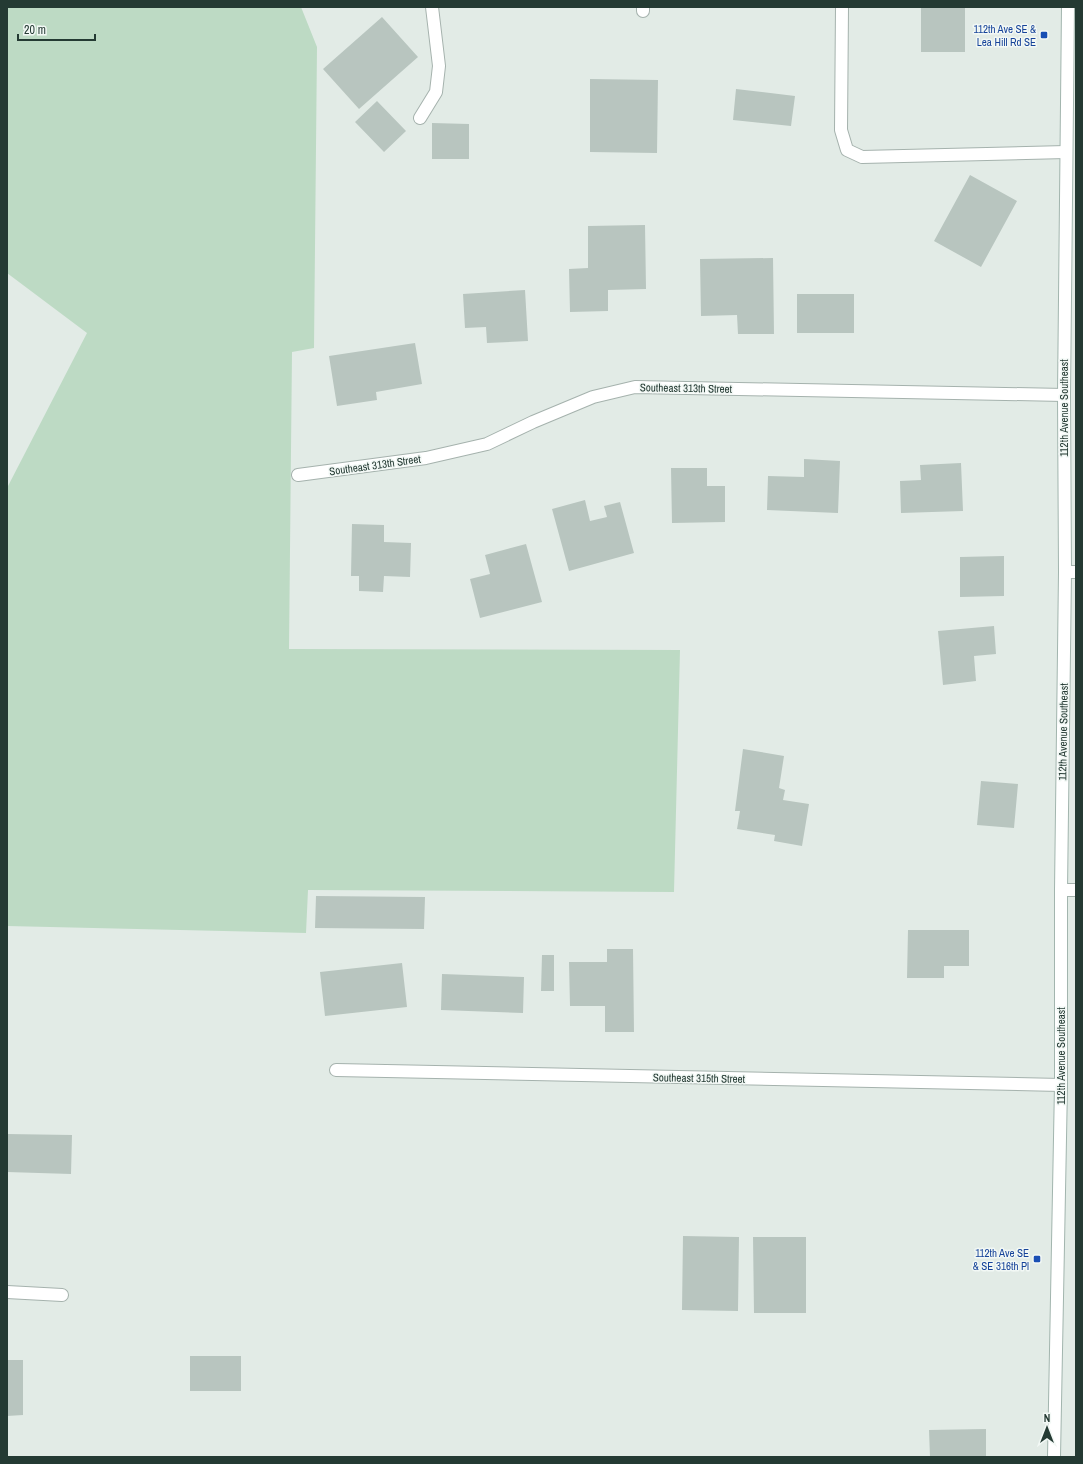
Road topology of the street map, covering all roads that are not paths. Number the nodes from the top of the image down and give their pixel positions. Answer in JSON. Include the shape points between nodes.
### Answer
{"nodes":[{"id":1,"x":432,"y":7,"type":"edge"},
{"id":2,"x":842,"y":7,"type":"edge"},
{"id":3,"x":1068,"y":7,"type":"edge"},
{"id":4,"x":420,"y":118,"type":"dead end"},
{"id":5,"x":1066,"y":152,"type":"junction"},
{"id":6,"x":1064,"y":395,"type":"junction"},
{"id":7,"x":298,"y":475,"type":"dead end"},
{"id":8,"x":1070,"y":572,"type":"edge"},
{"id":9,"x":1061,"y":890,"type":"junction"},
{"id":10,"x":1076,"y":890,"type":"edge"},
{"id":11,"x":336,"y":1070,"type":"dead end"},
{"id":12,"x":1061,"y":1085,"type":"junction"},
{"id":13,"x":7,"y":1292,"type":"edge"},
{"id":14,"x":62,"y":1295,"type":"dead end"},
{"id":15,"x":1054,"y":1457,"type":"edge"}],
"edges":[{"from":1,"to":4,"type":"street","via":[[439,66],[436,92]]},
{"from":2,"to":5,"type":"street","via":[[841,130],[847,150],[862,157]]},
{"from":3,"to":5,"type":"street","name":"112th Avenue Southeast"},
{"from":5,"to":6,"type":"street","name":"112th Avenue Southeast"},
{"from":6,"to":7,"type":"street","name":"Southeast 313th Street","via":[[634,387],[593,398],[487,444],[426,458]]},
{"from":6,"to":8,"type":"street","name":"112th Avenue Southeast"},
{"from":8,"to":9,"type":"street","name":"112th Avenue Southeast"},
{"from":9,"to":10,"type":"street"},
{"from":9,"to":12,"type":"street","name":"112th Avenue Southeast"},
{"from":11,"to":12,"type":"street","name":"Southeast 315th Street"},
{"from":12,"to":15,"type":"street","name":"112th Avenue Southeast"},
{"from":13,"to":14,"type":"street"}]}
